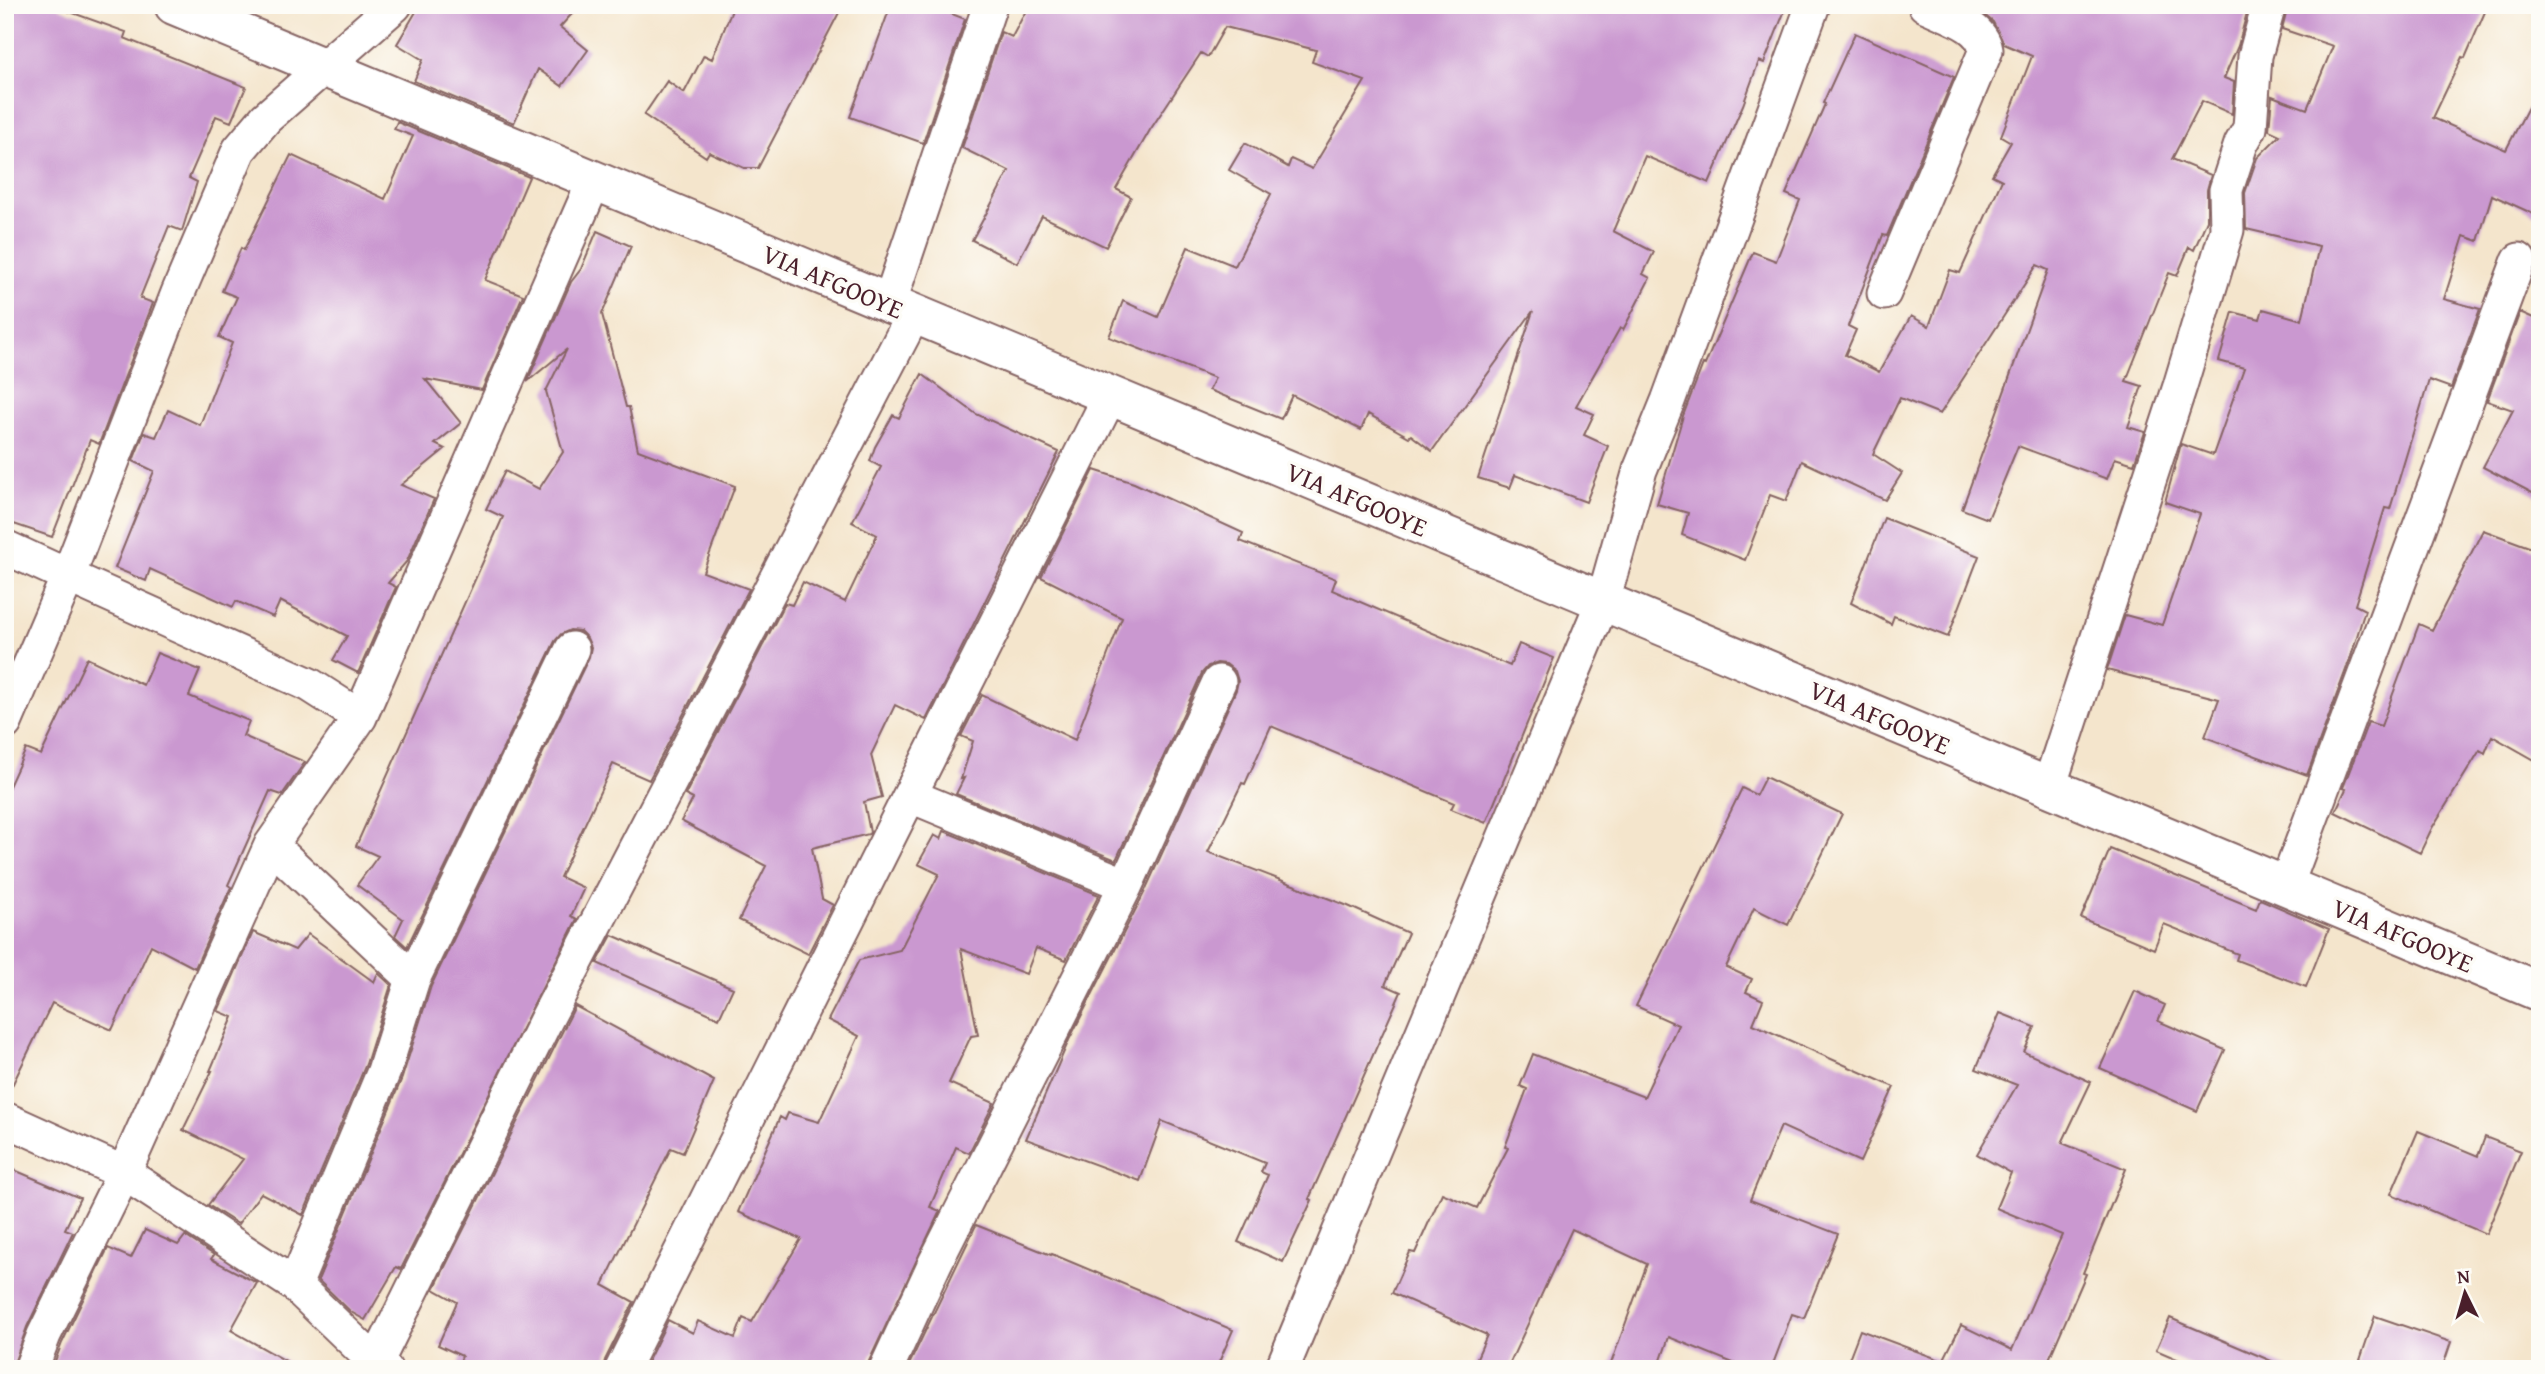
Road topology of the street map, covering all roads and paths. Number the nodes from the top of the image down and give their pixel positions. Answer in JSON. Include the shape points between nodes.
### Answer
{"nodes":[{"id":1,"x":174,"y":5,"type":"edge"},
{"id":2,"x":395,"y":5,"type":"edge"},
{"id":3,"x":990,"y":5,"type":"edge"},
{"id":4,"x":1813,"y":5,"type":"edge"},
{"id":5,"x":1925,"y":5,"type":"edge"},
{"id":6,"x":2269,"y":5,"type":"edge"},
{"id":7,"x":322,"y":67,"type":"junction"},
{"id":8,"x":594,"y":181,"type":"junction"},
{"id":9,"x":2519,"y":260,"type":"dead end"},
{"id":10,"x":1884,"y":293,"type":"dead end"},
{"id":11,"x":901,"y":309,"type":"junction"},
{"id":12,"x":1110,"y":396,"type":"junction"},
{"id":13,"x":5,"y":547,"type":"edge"},
{"id":14,"x":68,"y":576,"type":"junction"},
{"id":15,"x":1602,"y":601,"type":"junction"},
{"id":16,"x":572,"y":649,"type":"dead end"},
{"id":17,"x":1219,"y":682,"type":"dead end"},
{"id":18,"x":360,"y":717,"type":"junction"},
{"id":19,"x":5,"y":723,"type":"edge"},
{"id":20,"x":2049,"y":787,"type":"junction"},
{"id":21,"x":911,"y":796,"type":"junction"},
{"id":22,"x":271,"y":845,"type":"junction"},
{"id":23,"x":1126,"y":885,"type":"junction"},
{"id":24,"x":2286,"y":886,"type":"junction"},
{"id":25,"x":412,"y":979,"type":"junction"},
{"id":26,"x":2540,"y":992,"type":"edge"},
{"id":27,"x":5,"y":1119,"type":"edge"},
{"id":28,"x":124,"y":1173,"type":"junction"},
{"id":29,"x":295,"y":1285,"type":"junction"},
{"id":30,"x":1293,"y":1365,"type":"edge"},
{"id":31,"x":378,"y":1367,"type":"edge"},
{"id":32,"x":31,"y":1369,"type":"edge"},
{"id":33,"x":622,"y":1369,"type":"edge"},
{"id":34,"x":886,"y":1369,"type":"edge"}],
"edges":[{"from":1,"to":7,"type":"main road","name":"VIA AFGOOYE"},
{"from":2,"to":7,"type":"street"},
{"from":3,"to":11,"type":"street"},
{"from":4,"to":15,"type":"street","via":[[1640,470]]},
{"from":5,"to":10,"type":"street","via":[[1976,30],[1986,50]]},
{"from":6,"to":20,"type":"street","via":[[2255,56],[2250,128],[2226,190],[2227,230]]},
{"from":7,"to":8,"type":"main road","name":"VIA AFGOOYE"},
{"from":7,"to":14,"type":"street","via":[[266,117],[239,150]]},
{"from":8,"to":11,"type":"main road","name":"VIA AFGOOYE"},
{"from":8,"to":18,"type":"street"},
{"from":9,"to":24,"type":"street"},
{"from":11,"to":12,"type":"main road","name":"VIA AFGOOYE"},
{"from":11,"to":31,"type":"street"},
{"from":12,"to":15,"type":"main road","name":"VIA AFGOOYE"},
{"from":12,"to":21,"type":"street"},
{"from":13,"to":14,"type":"street"},
{"from":14,"to":18,"type":"street","via":[[310,685]]},
{"from":14,"to":19,"type":"street"},
{"from":15,"to":20,"type":"main road","name":"VIA AFGOOYE"},
{"from":15,"to":30,"type":"street"},
{"from":16,"to":25,"type":"street"},
{"from":17,"to":23,"type":"street"},
{"from":18,"to":22,"type":"street"},
{"from":20,"to":24,"type":"main road","name":"VIA AFGOOYE"},
{"from":21,"to":23,"type":"street"},
{"from":21,"to":33,"type":"street"},
{"from":22,"to":25,"type":"street"},
{"from":22,"to":28,"type":"street"},
{"from":23,"to":34,"type":"street"},
{"from":24,"to":26,"type":"main road","name":"VIA AFGOOYE"},
{"from":25,"to":29,"type":"street","via":[[384,1071]]},
{"from":27,"to":28,"type":"street"},
{"from":28,"to":29,"type":"street"},
{"from":28,"to":32,"type":"street"},
{"from":29,"to":31,"type":"street"}]}
